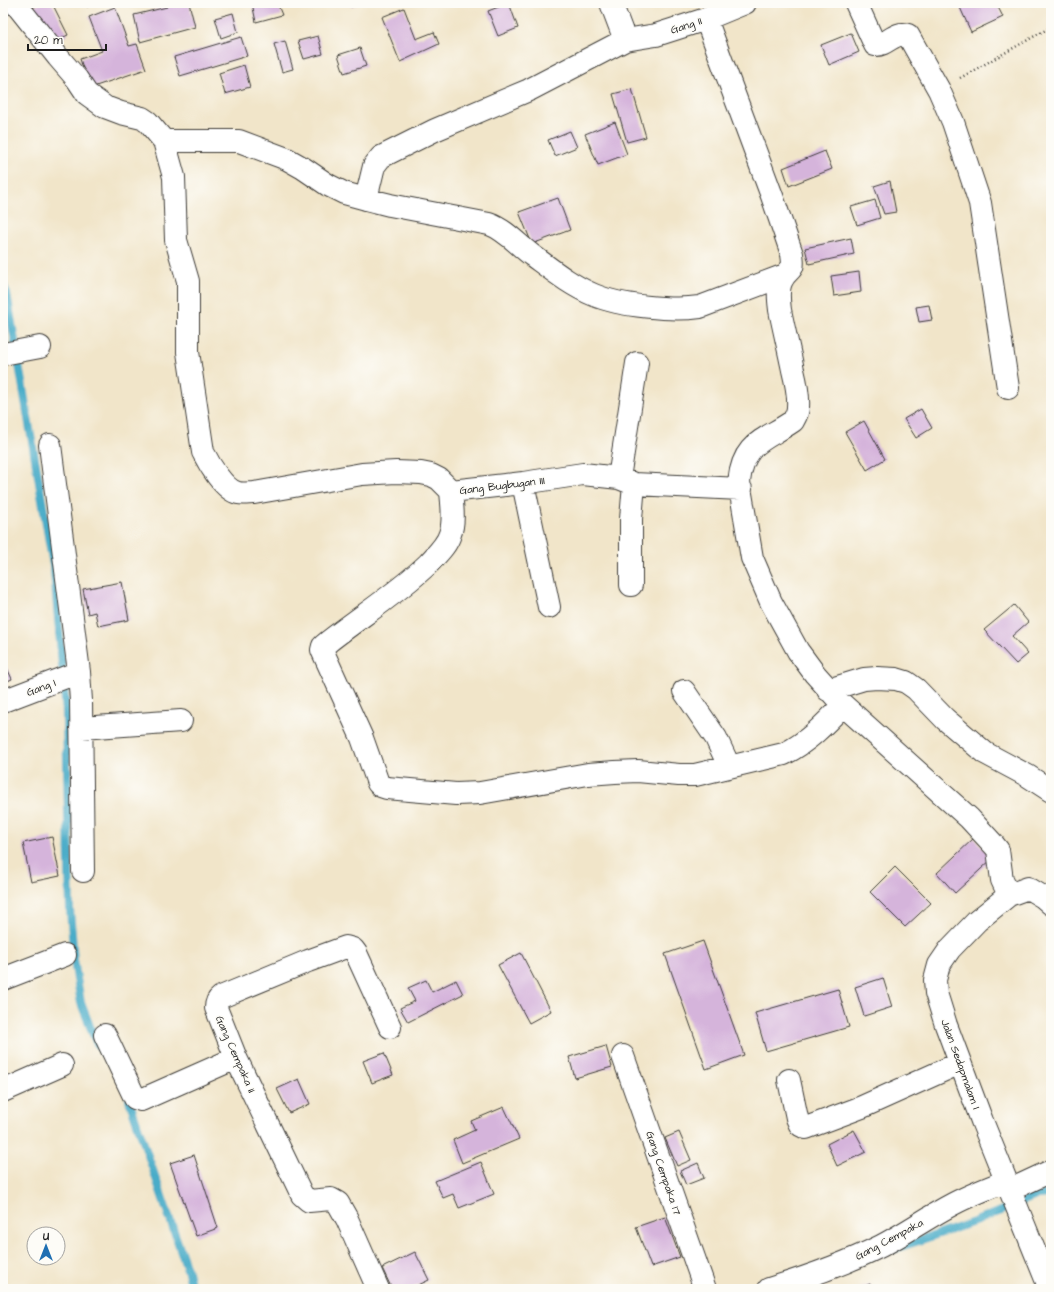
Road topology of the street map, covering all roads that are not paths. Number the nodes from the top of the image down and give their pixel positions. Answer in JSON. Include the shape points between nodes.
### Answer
{"nodes":[{"id":1,"x":15,"y":3,"type":"edge"},
{"id":2,"x":611,"y":3,"type":"edge"},
{"id":3,"x":745,"y":3,"type":"edge"},
{"id":4,"x":856,"y":3,"type":"edge"},
{"id":5,"x":706,"y":19,"type":"junction"},
{"id":6,"x":625,"y":40,"type":"junction"},
{"id":7,"x":164,"y":141,"type":"junction"},
{"id":8,"x":366,"y":199,"type":"junction"},
{"id":9,"x":785,"y":275,"type":"junction"},
{"id":10,"x":36,"y":348,"type":"dead end"},
{"id":11,"x":7,"y":353,"type":"edge"},
{"id":12,"x":637,"y":363,"type":"dead end"},
{"id":13,"x":1008,"y":388,"type":"dead end"},
{"id":14,"x":50,"y":446,"type":"dead end"},
{"id":15,"x":626,"y":481,"type":"junction"},
{"id":16,"x":523,"y":483,"type":"junction"},
{"id":17,"x":741,"y":489,"type":"junction"},
{"id":18,"x":451,"y":491,"type":"junction"},
{"id":19,"x":631,"y":585,"type":"dead end"},
{"id":20,"x":549,"y":607,"type":"dead end"},
{"id":21,"x":71,"y":675,"type":"junction"},
{"id":22,"x":684,"y":691,"type":"dead end"},
{"id":23,"x":836,"y":697,"type":"junction"},
{"id":24,"x":3,"y":702,"type":"edge"},
{"id":25,"x":181,"y":721,"type":"dead end"},
{"id":26,"x":81,"y":728,"type":"junction"},
{"id":27,"x":730,"y":766,"type":"junction"},
{"id":28,"x":1051,"y":791,"type":"edge"},
{"id":29,"x":83,"y":871,"type":"dead end"},
{"id":30,"x":1009,"y":894,"type":"junction"},
{"id":31,"x":1048,"y":896,"type":"edge"},
{"id":32,"x":65,"y":955,"type":"dead end"},
{"id":33,"x":3,"y":979,"type":"edge"},
{"id":34,"x":390,"y":1028,"type":"dead end"},
{"id":35,"x":104,"y":1035,"type":"dead end"},
{"id":36,"x":623,"y":1056,"type":"dead end"},
{"id":37,"x":236,"y":1058,"type":"junction"},
{"id":38,"x":960,"y":1063,"type":"junction"},
{"id":39,"x":62,"y":1065,"type":"dead end"},
{"id":40,"x":789,"y":1080,"type":"dead end"},
{"id":41,"x":3,"y":1091,"type":"edge"},
{"id":42,"x":1051,"y":1171,"type":"edge"},
{"id":43,"x":1012,"y":1195,"type":"junction"},
{"id":44,"x":378,"y":1289,"type":"edge"},
{"id":45,"x":705,"y":1289,"type":"edge"},
{"id":46,"x":770,"y":1289,"type":"edge"},
{"id":47,"x":1050,"y":1289,"type":"edge"}],
"edges":[{"from":1,"to":7,"type":"street","via":[[87,94],[109,109],[142,118]]},
{"from":2,"to":6,"type":"street"},
{"from":3,"to":5,"type":"street","name":"Gang II"},
{"from":4,"to":13,"type":"street","via":[[875,45],[900,33],[908,35],[939,90],[952,122],[980,203]]},
{"from":5,"to":6,"type":"street","name":"Gang II","via":[[656,35]]},
{"from":5,"to":9,"type":"street","via":[[792,254],[792,268]]},
{"from":6,"to":8,"type":"street","name":"Gang II","via":[[529,90],[435,130],[382,157],[374,166]]},
{"from":7,"to":8,"type":"street","via":[[239,141],[287,159],[328,185]]},
{"from":7,"to":18,"type":"street","name":"Gang Bugbugan III","via":[[174,177],[176,240],[188,281],[188,352],[201,442],[210,466],[228,488],[238,493],[254,493],[362,474],[396,472],[431,475]]},
{"from":8,"to":9,"type":"street","via":[[496,226],[517,244],[580,288],[600,298],[626,304],[688,308],[700,306]]},
{"from":9,"to":17,"type":"street","via":[[779,288],[780,309],[797,386],[797,415],[793,421],[755,444],[747,454],[741,470]]},
{"from":10,"to":11,"type":"street"},
{"from":12,"to":15,"type":"street"},
{"from":14,"to":21,"type":"street"},
{"from":15,"to":16,"type":"street","name":"Gang Bugbugan III","via":[[583,474]]},
{"from":15,"to":17,"type":"street","name":"Gang Bugbugan III"},
{"from":15,"to":19,"type":"street","via":[[631,519]]},
{"from":16,"to":18,"type":"street","name":"Gang Bugbugan III"},
{"from":16,"to":20,"type":"street"},
{"from":17,"to":23,"type":"street","via":[[752,558],[771,602],[791,640],[815,674]]},
{"from":18,"to":27,"type":"street","via":[[452,527],[441,550],[414,578],[323,646],[322,650],[362,738],[378,783],[387,788],[456,794],[504,790],[588,774],[638,771],[686,775]]},
{"from":21,"to":24,"type":"street","name":"Gang I"},
{"from":21,"to":26,"type":"street"},
{"from":22,"to":27,"type":"street","via":[[716,738]]},
{"from":23,"to":27,"type":"street","via":[[816,733],[798,747],[784,754]]},
{"from":23,"to":28,"type":"street","via":[[864,679],[906,682],[916,688],[945,719],[980,750]]},
{"from":23,"to":30,"type":"street","via":[[969,818],[994,845],[998,850],[1002,880]]},
{"from":25,"to":26,"type":"street"},
{"from":26,"to":29,"type":"street"},
{"from":30,"to":31,"type":"street","name":"Jalan Sedapmalam I","via":[[1028,888]]},
{"from":30,"to":38,"type":"street","name":"Jalan Sedapmalam I","via":[[977,921],[950,949],[939,965],[935,980],[936,994]]},
{"from":32,"to":33,"type":"street"},
{"from":34,"to":37,"type":"street","name":"Gang Cempaka II","via":[[356,953],[351,948],[346,948],[308,961],[218,1000],[216,1008]]},
{"from":35,"to":37,"type":"street","via":[[135,1098],[141,1100]]},
{"from":36,"to":45,"type":"street","name":"Gang Cempaka 17"},
{"from":37,"to":44,"type":"street","name":"Gang Cempaka II","via":[[302,1195],[311,1202],[331,1199],[338,1203]]},
{"from":38,"to":40,"type":"street","via":[[862,1108],[806,1128],[800,1125],[797,1118]]},
{"from":38,"to":43,"type":"street","name":"Jalan Sedapmalam I"},
{"from":39,"to":41,"type":"street"},
{"from":42,"to":43,"type":"street","name":"Gang Cempaka"},
{"from":43,"to":46,"type":"street","name":"Gang Cempaka","via":[[978,1192],[882,1246],[823,1272]]},
{"from":43,"to":47,"type":"street","name":"Jalan Sedapmalam I"}]}
